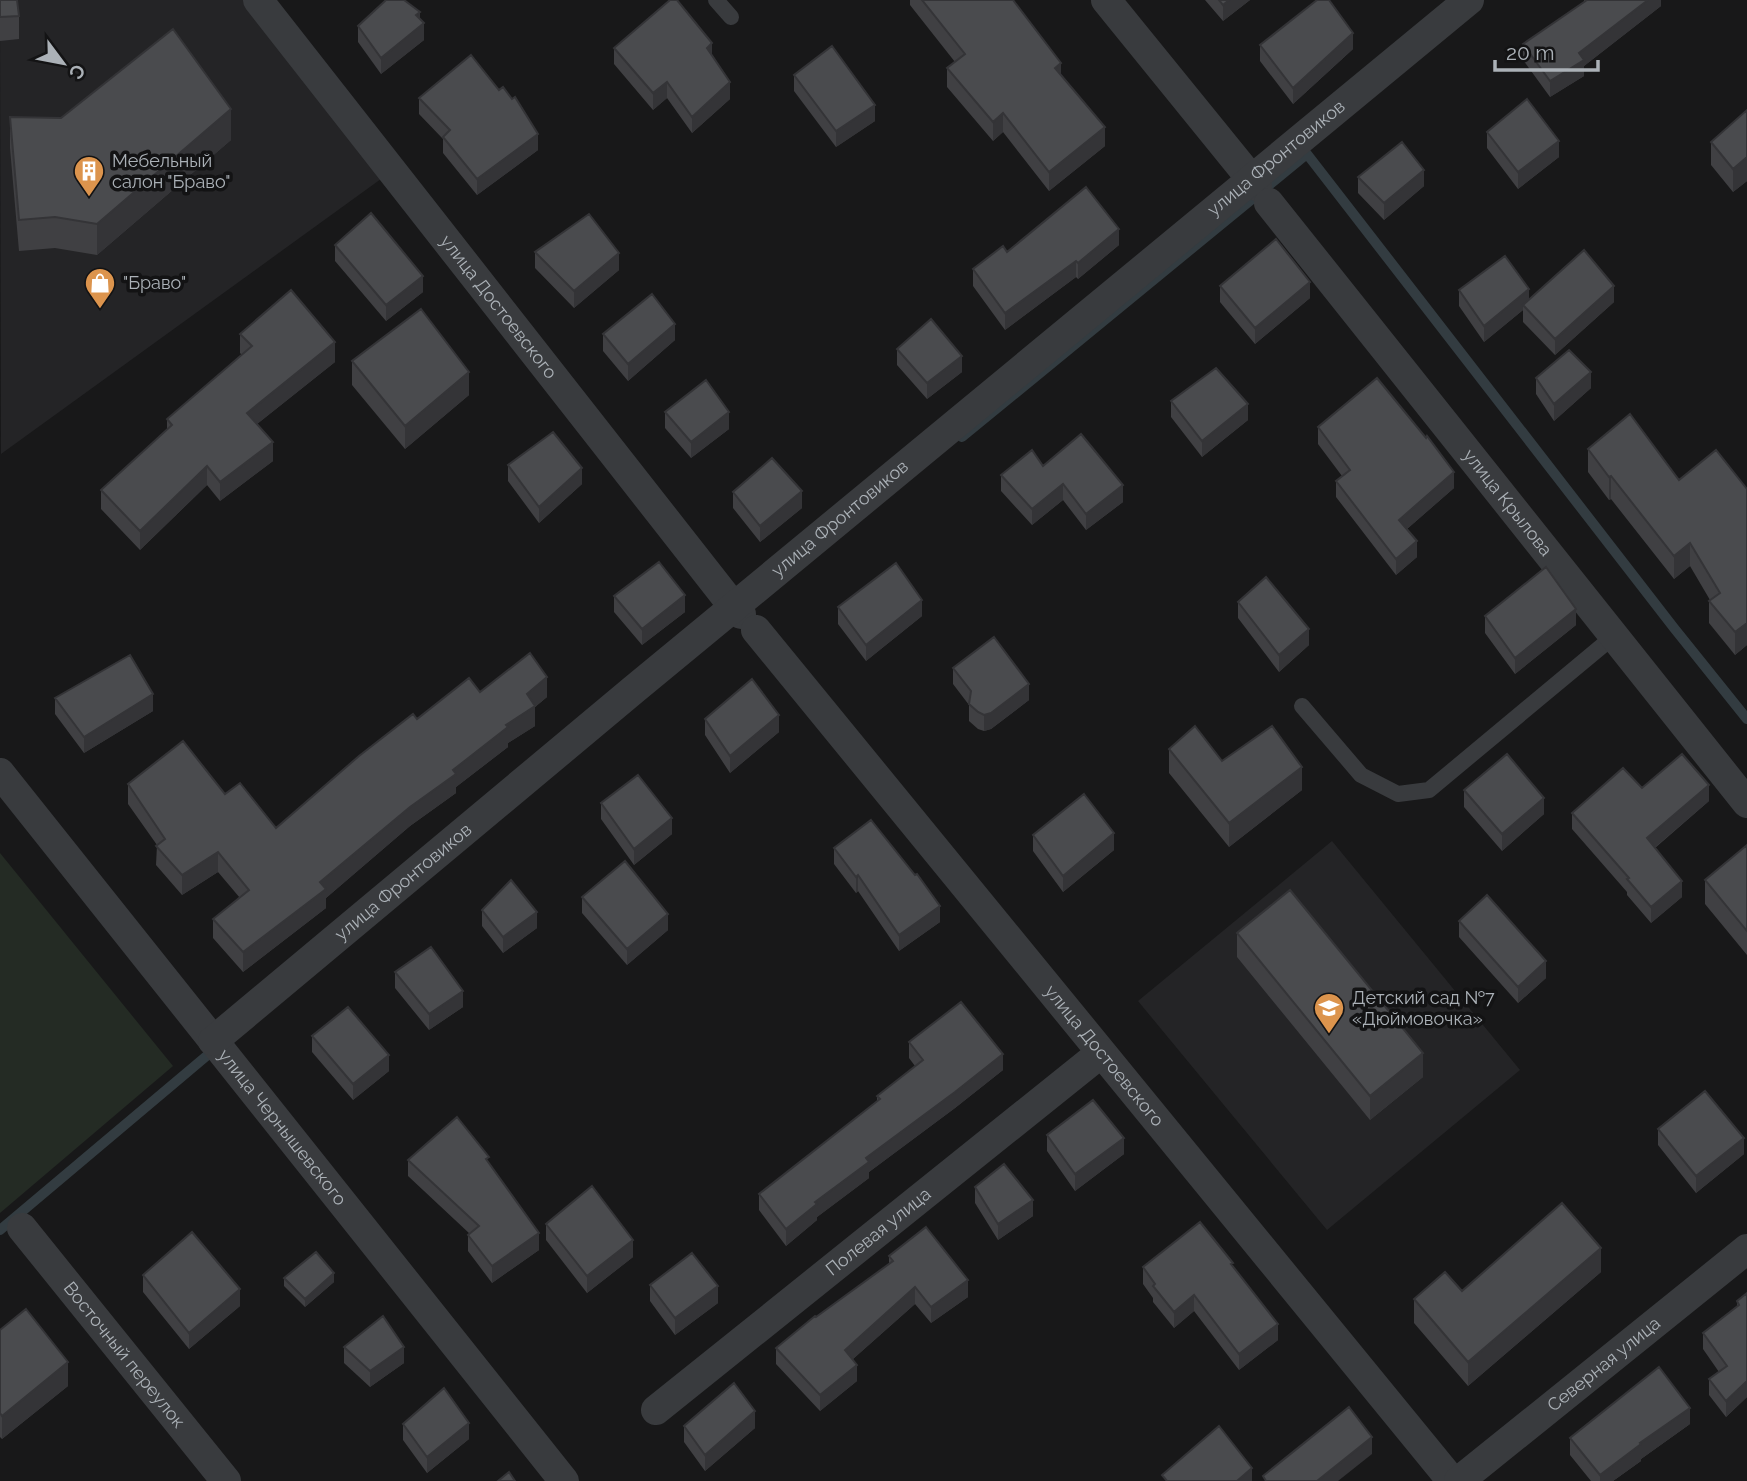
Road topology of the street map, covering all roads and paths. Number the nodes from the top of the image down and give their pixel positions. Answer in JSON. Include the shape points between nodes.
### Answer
{"nodes":[{"id":1,"x":258,"y":0,"type":"edge"},
{"id":2,"x":716,"y":0,"type":"edge"},
{"id":3,"x":1106,"y":0,"type":"edge"},
{"id":4,"x":1469,"y":0,"type":"edge"},
{"id":5,"x":731,"y":17,"type":"dead end"},
{"id":6,"x":1259,"y":189,"type":"junction"},
{"id":7,"x":743,"y":617,"type":"junction"},
{"id":8,"x":1614,"y":636,"type":"junction"},
{"id":9,"x":1302,"y":706,"type":"dead end"},
{"id":10,"x":0,"y":773,"type":"edge"},
{"id":11,"x":1747,"y":803,"type":"edge"},
{"id":12,"x":213,"y":1041,"type":"junction"},
{"id":13,"x":1101,"y":1052,"type":"junction"},
{"id":14,"x":22,"y":1228,"type":"dead end"},
{"id":15,"x":1747,"y":1249,"type":"edge"},
{"id":16,"x":656,"y":1410,"type":"dead end"},
{"id":17,"x":226,"y":1481,"type":"edge"},
{"id":18,"x":564,"y":1481,"type":"edge"},
{"id":19,"x":1452,"y":1481,"type":"edge"},
{"id":20,"x":1459,"y":1481,"type":"edge"}],
"edges":[{"from":1,"to":7,"type":"street","name":"улица Достоевского"},
{"from":2,"to":5,"type":"lane"},
{"from":3,"to":6,"type":"street","name":"улица Крылова"},
{"from":4,"to":6,"type":"street","name":"улица Фронтовиков"},
{"from":6,"to":7,"type":"street","name":"улица Фронтовиков"},
{"from":6,"to":8,"type":"street","name":"улица Крылова"},
{"from":7,"to":12,"type":"street","name":"улица Фронтовиков"},
{"from":7,"to":13,"type":"street","name":"улица Достоевского"},
{"from":8,"to":9,"type":"lane","via":[[1429,790],[1398,794],[1361,775]]},
{"from":8,"to":11,"type":"street","name":"улица Крылова"},
{"from":10,"to":12,"type":"street","name":"улица Чернышевского"},
{"from":12,"to":18,"type":"street","name":"улица Чернышевского"},
{"from":13,"to":16,"type":"street","name":"Полевая улица"},
{"from":13,"to":19,"type":"street","name":"улица Достоевского"},
{"from":14,"to":17,"type":"street","name":"Восточный переулок"},
{"from":15,"to":20,"type":"street","name":"Северная улица"}]}
